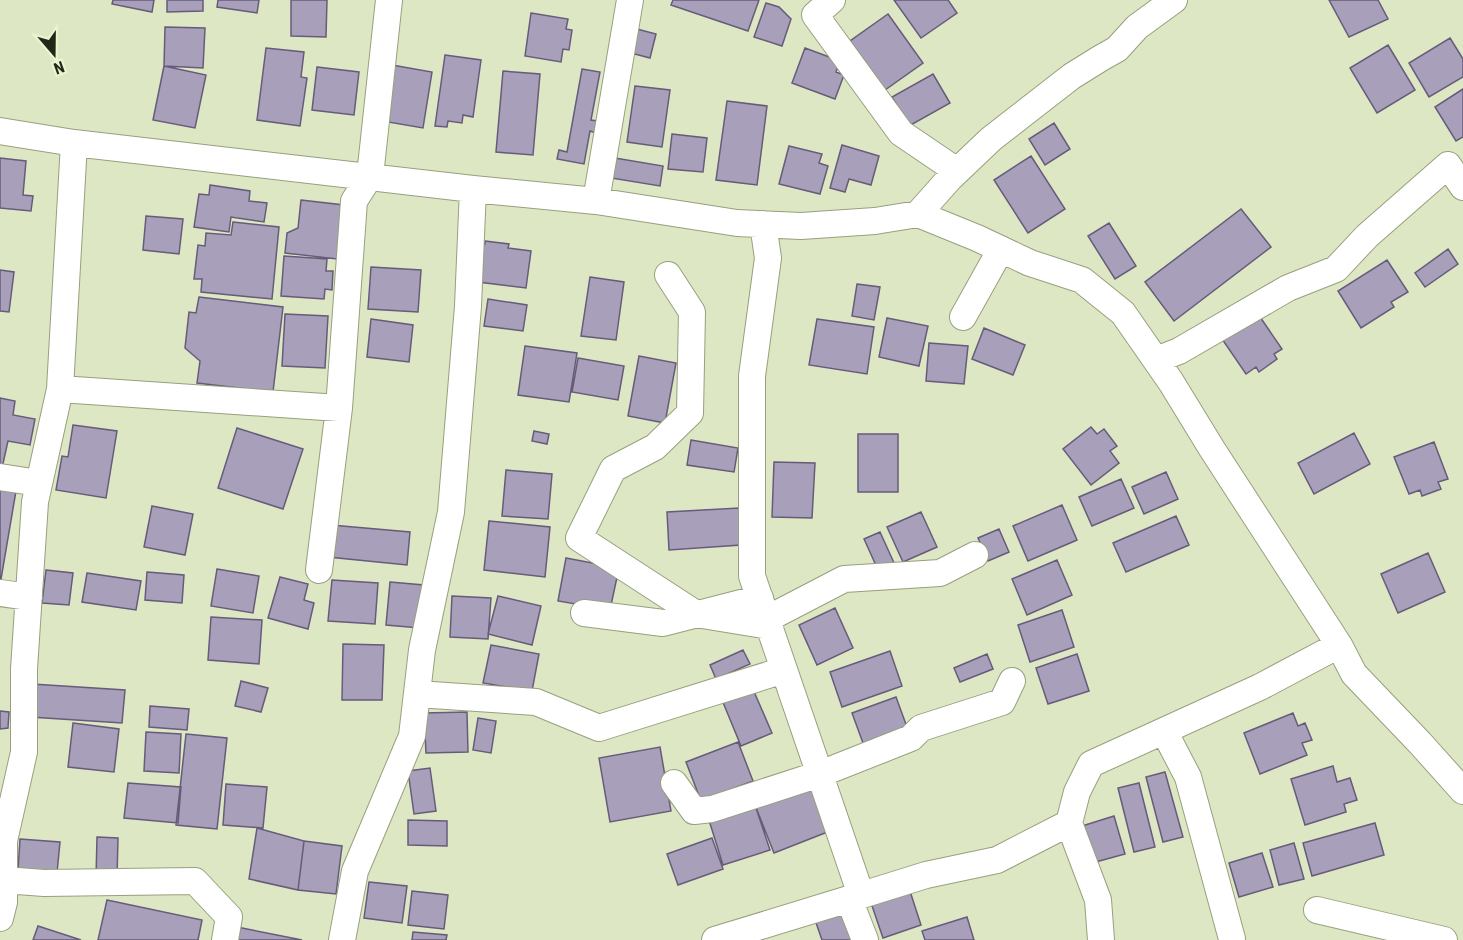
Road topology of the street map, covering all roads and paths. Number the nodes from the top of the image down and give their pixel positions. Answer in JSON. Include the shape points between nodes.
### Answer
{"nodes":[{"id":1,"x":389,"y":0,"type":"edge"},
{"id":2,"x":630,"y":0,"type":"edge"},
{"id":3,"x":832,"y":0,"type":"edge"},
{"id":4,"x":1174,"y":0,"type":"edge"},
{"id":5,"x":0,"y":131,"type":"edge"},
{"id":6,"x":74,"y":143,"type":"junction"},
{"id":7,"x":957,"y":171,"type":"junction"},
{"id":8,"x":370,"y":176,"type":"junction"},
{"id":9,"x":1463,"y":187,"type":"edge"},
{"id":10,"x":473,"y":189,"type":"junction"},
{"id":11,"x":596,"y":201,"type":"junction"},
{"id":12,"x":918,"y":214,"type":"junction"},
{"id":13,"x":763,"y":224,"type":"junction"},
{"id":14,"x":1001,"y":249,"type":"junction"},
{"id":15,"x":668,"y":275,"type":"dead end"},
{"id":16,"x":963,"y":317,"type":"dead end"},
{"id":17,"x":1156,"y":360,"type":"junction"},
{"id":18,"x":60,"y":389,"type":"junction"},
{"id":19,"x":339,"y":408,"type":"junction"},
{"id":20,"x":0,"y":477,"type":"edge"},
{"id":21,"x":39,"y":483,"type":"junction"},
{"id":22,"x":975,"y":555,"type":"dead end"},
{"id":23,"x":319,"y":570,"type":"dead end"},
{"id":24,"x":0,"y":593,"type":"edge"},
{"id":25,"x":29,"y":597,"type":"junction"},
{"id":26,"x":584,"y":613,"type":"dead end"},
{"id":27,"x":696,"y":614,"type":"junction"},
{"id":28,"x":765,"y":614,"type":"junction"},
{"id":29,"x":1339,"y":645,"type":"junction"},
{"id":30,"x":784,"y":670,"type":"junction"},
{"id":31,"x":1012,"y":681,"type":"dead end"},
{"id":32,"x":417,"y":694,"type":"junction"},
{"id":33,"x":1164,"y":731,"type":"junction"},
{"id":34,"x":820,"y":774,"type":"junction"},
{"id":35,"x":674,"y":783,"type":"dead end"},
{"id":36,"x":1463,"y":791,"type":"edge"},
{"id":37,"x":1070,"y":822,"type":"junction"},
{"id":38,"x":4,"y":880,"type":"junction"},
{"id":39,"x":855,"y":897,"type":"junction"},
{"id":40,"x":1317,"y":910,"type":"dead end"},
{"id":41,"x":0,"y":918,"type":"edge"},
{"id":42,"x":1232,"y":939,"type":"edge"},
{"id":43,"x":225,"y":940,"type":"edge"},
{"id":44,"x":342,"y":940,"type":"edge"},
{"id":45,"x":715,"y":940,"type":"edge"},
{"id":46,"x":865,"y":940,"type":"edge"},
{"id":47,"x":1101,"y":940,"type":"edge"},
{"id":48,"x":1444,"y":940,"type":"edge"}],
"edges":[{"from":1,"to":8,"type":"street"},
{"from":2,"to":11,"type":"street"},
{"from":3,"to":7,"type":"street","via":[[815,15],[901,133]]},
{"from":4,"to":7,"type":"street","via":[[1137,27],[1118,49],[1072,76],[1020,116]]},
{"from":5,"to":6,"type":"street"},
{"from":6,"to":8,"type":"street"},
{"from":6,"to":18,"type":"street"},
{"from":7,"to":12,"type":"street"},
{"from":8,"to":10,"type":"street"},
{"from":8,"to":19,"type":"street","via":[[354,201]]},
{"from":9,"to":17,"type":"street","via":[[1448,165],[1367,236],[1336,269],[1288,288],[1179,351]]},
{"from":10,"to":11,"type":"street"},
{"from":10,"to":32,"type":"street","via":[[451,512],[422,650]]},
{"from":11,"to":13,"type":"street"},
{"from":12,"to":13,"type":"street","via":[[864,222]]},
{"from":12,"to":14,"type":"street"},
{"from":13,"to":28,"type":"street","via":[[768,258],[752,376],[752,576]]},
{"from":14,"to":16,"type":"street"},
{"from":14,"to":17,"type":"street","via":[[1082,280],[1123,313]]},
{"from":15,"to":27,"type":"street","via":[[692,312],[690,413],[656,447],[613,469],[579,538]]},
{"from":17,"to":29,"type":"street"},
{"from":18,"to":19,"type":"street"},
{"from":18,"to":21,"type":"street"},
{"from":19,"to":23,"type":"street"},
{"from":20,"to":21,"type":"street"},
{"from":21,"to":25,"type":"street"},
{"from":22,"to":28,"type":"street","via":[[940,573],[844,579]]},
{"from":24,"to":25,"type":"street"},
{"from":25,"to":38,"type":"street","via":[[24,752],[4,841]]},
{"from":26,"to":27,"type":"street","via":[[663,622]]},
{"from":27,"to":28,"type":"street"},
{"from":28,"to":30,"type":"street"},
{"from":29,"to":33,"type":"street"},
{"from":29,"to":36,"type":"street","via":[[1354,674]]},
{"from":30,"to":32,"type":"street","via":[[599,728],[536,702]]},
{"from":30,"to":34,"type":"street"},
{"from":31,"to":34,"type":"street","via":[[1002,702],[921,728],[912,738]]},
{"from":32,"to":44,"type":"street","via":[[412,736],[355,871]]},
{"from":33,"to":37,"type":"street","via":[[1091,764],[1077,792]]},
{"from":33,"to":42,"type":"street","via":[[1188,777]]},
{"from":34,"to":35,"type":"street","via":[[712,809],[694,811]]},
{"from":34,"to":39,"type":"street"},
{"from":37,"to":39,"type":"street","via":[[997,860],[926,875]]},
{"from":37,"to":47,"type":"street","via":[[1098,900]]},
{"from":38,"to":41,"type":"street"},
{"from":38,"to":43,"type":"street","via":[[195,881],[229,917]]},
{"from":39,"to":45,"type":"street"},
{"from":39,"to":46,"type":"street"},
{"from":40,"to":48,"type":"street"}]}
